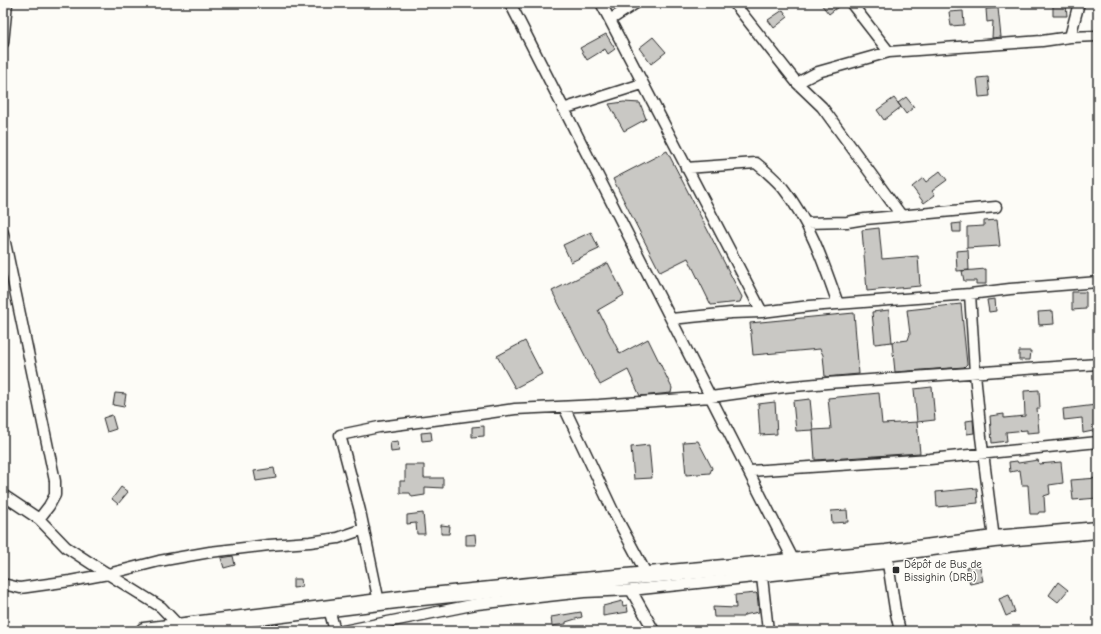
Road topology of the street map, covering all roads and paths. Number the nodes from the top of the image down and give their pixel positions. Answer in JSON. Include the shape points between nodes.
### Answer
{"nodes":[{"id":1,"x":7,"y":3,"type":"edge"},
{"id":2,"x":510,"y":3,"type":"edge"},
{"id":3,"x":601,"y":3,"type":"edge"},
{"id":4,"x":636,"y":3,"type":"edge"},
{"id":5,"x":734,"y":3,"type":"edge"},
{"id":6,"x":851,"y":3,"type":"edge"},
{"id":7,"x":1079,"y":3,"type":"edge"},
{"id":8,"x":610,"y":20,"type":"junction"},
{"id":9,"x":1098,"y":36,"type":"edge"},
{"id":10,"x":1070,"y":37,"type":"junction"},
{"id":11,"x":3,"y":43,"type":"edge"},
{"id":12,"x":889,"y":52,"type":"junction"},
{"id":13,"x":797,"y":83,"type":"junction"},
{"id":14,"x":642,"y":84,"type":"junction"},
{"id":15,"x":563,"y":110,"type":"junction"},
{"id":16,"x":686,"y":168,"type":"junction"},
{"id":17,"x":996,"y":207,"type":"dead end"},
{"id":18,"x":901,"y":216,"type":"junction"},
{"id":19,"x":806,"y":223,"type":"junction"},
{"id":20,"x":3,"y":233,"type":"edge"},
{"id":21,"x":1098,"y":282,"type":"edge"},
{"id":22,"x":970,"y":294,"type":"junction"},
{"id":23,"x":838,"y":304,"type":"junction"},
{"id":24,"x":762,"y":312,"type":"junction"},
{"id":25,"x":671,"y":318,"type":"junction"},
{"id":26,"x":1098,"y":364,"type":"edge"},
{"id":27,"x":975,"y":373,"type":"junction"},
{"id":28,"x":711,"y":397,"type":"junction"},
{"id":29,"x":564,"y":407,"type":"junction"},
{"id":30,"x":1098,"y":442,"type":"edge"},
{"id":31,"x":982,"y":454,"type":"junction"},
{"id":32,"x":749,"y":471,"type":"junction"},
{"id":33,"x":3,"y":495,"type":"edge"},
{"id":34,"x":39,"y":519,"type":"junction"},
{"id":35,"x":364,"y":529,"type":"junction"},
{"id":36,"x":1098,"y":530,"type":"edge"},
{"id":37,"x":994,"y":539,"type":"junction"},
{"id":38,"x":890,"y":556,"type":"junction"},
{"id":39,"x":794,"y":561,"type":"junction"},
{"id":40,"x":108,"y":574,"type":"junction"},
{"id":41,"x":647,"y":575,"type":"junction"},
{"id":42,"x":762,"y":577,"type":"junction"},
{"id":43,"x":3,"y":584,"type":"edge"},
{"id":44,"x":630,"y":590,"type":"junction"},
{"id":45,"x":379,"y":602,"type":"junction"},
{"id":46,"x":329,"y":609,"type":"junction"},
{"id":47,"x":180,"y":627,"type":"junction"},
{"id":48,"x":204,"y":627,"type":"edge"},
{"id":49,"x":144,"y":631,"type":"edge"},
{"id":50,"x":335,"y":631,"type":"edge"},
{"id":51,"x":343,"y":631,"type":"edge"},
{"id":52,"x":654,"y":631,"type":"edge"},
{"id":53,"x":768,"y":631,"type":"edge"},
{"id":54,"x":900,"y":631,"type":"edge"}],
"edges":[{"from":1,"to":11,"type":"street"},
{"from":2,"to":15,"type":"street"},
{"from":3,"to":8,"type":"street"},
{"from":4,"to":8,"type":"street"},
{"from":5,"to":13,"type":"street"},
{"from":6,"to":12,"type":"street"},
{"from":7,"to":10,"type":"street"},
{"from":8,"to":14,"type":"street"},
{"from":9,"to":10,"type":"street"},
{"from":10,"to":12,"type":"street"},
{"from":12,"to":13,"type":"street","via":[[818,72]]},
{"from":13,"to":18,"type":"street","via":[[822,107]]},
{"from":14,"to":15,"type":"street"},
{"from":14,"to":16,"type":"street"},
{"from":15,"to":25,"type":"street"},
{"from":16,"to":19,"type":"street","via":[[756,163],[774,178]]},
{"from":16,"to":24,"type":"street"},
{"from":17,"to":18,"type":"street"},
{"from":18,"to":19,"type":"street","via":[[847,222]]},
{"from":19,"to":23,"type":"street","via":[[828,273]]},
{"from":20,"to":34,"type":"street","via":[[56,481],[55,495]]},
{"from":21,"to":22,"type":"street"},
{"from":22,"to":23,"type":"street"},
{"from":22,"to":27,"type":"street"},
{"from":23,"to":24,"type":"street"},
{"from":24,"to":25,"type":"street"},
{"from":25,"to":28,"type":"street"},
{"from":26,"to":27,"type":"street"},
{"from":27,"to":28,"type":"street","via":[[784,387]]},
{"from":27,"to":31,"type":"street"},
{"from":28,"to":29,"type":"street"},
{"from":28,"to":32,"type":"street"},
{"from":29,"to":35,"type":"street","via":[[515,409],[379,427],[340,435]]},
{"from":29,"to":41,"type":"street","via":[[613,511]]},
{"from":30,"to":31,"type":"street"},
{"from":31,"to":32,"type":"street"},
{"from":31,"to":37,"type":"street"},
{"from":32,"to":39,"type":"street"},
{"from":33,"to":34,"type":"street"},
{"from":34,"to":40,"type":"street","via":[[66,547]]},
{"from":35,"to":40,"type":"street","via":[[338,538],[210,552]]},
{"from":35,"to":45,"type":"street"},
{"from":36,"to":37,"type":"main road"},
{"from":37,"to":38,"type":"main road"},
{"from":38,"to":39,"type":"main road"},
{"from":38,"to":42,"type":"street"},
{"from":38,"to":54,"type":"street","via":[[895,609]]},
{"from":39,"to":41,"type":"main road"},
{"from":40,"to":43,"type":"street","via":[[20,588]]},
{"from":40,"to":47,"type":"street","via":[[161,607]]},
{"from":41,"to":45,"type":"main road"},
{"from":42,"to":44,"type":"street"},
{"from":42,"to":53,"type":"street"},
{"from":44,"to":51,"type":"street","via":[[584,592],[477,604]]},
{"from":44,"to":52,"type":"street"},
{"from":45,"to":46,"type":"main road"},
{"from":46,"to":48,"type":"main road"},
{"from":46,"to":50,"type":"street"},
{"from":47,"to":48,"type":"main road"},
{"from":47,"to":49,"type":"main road"}]}
